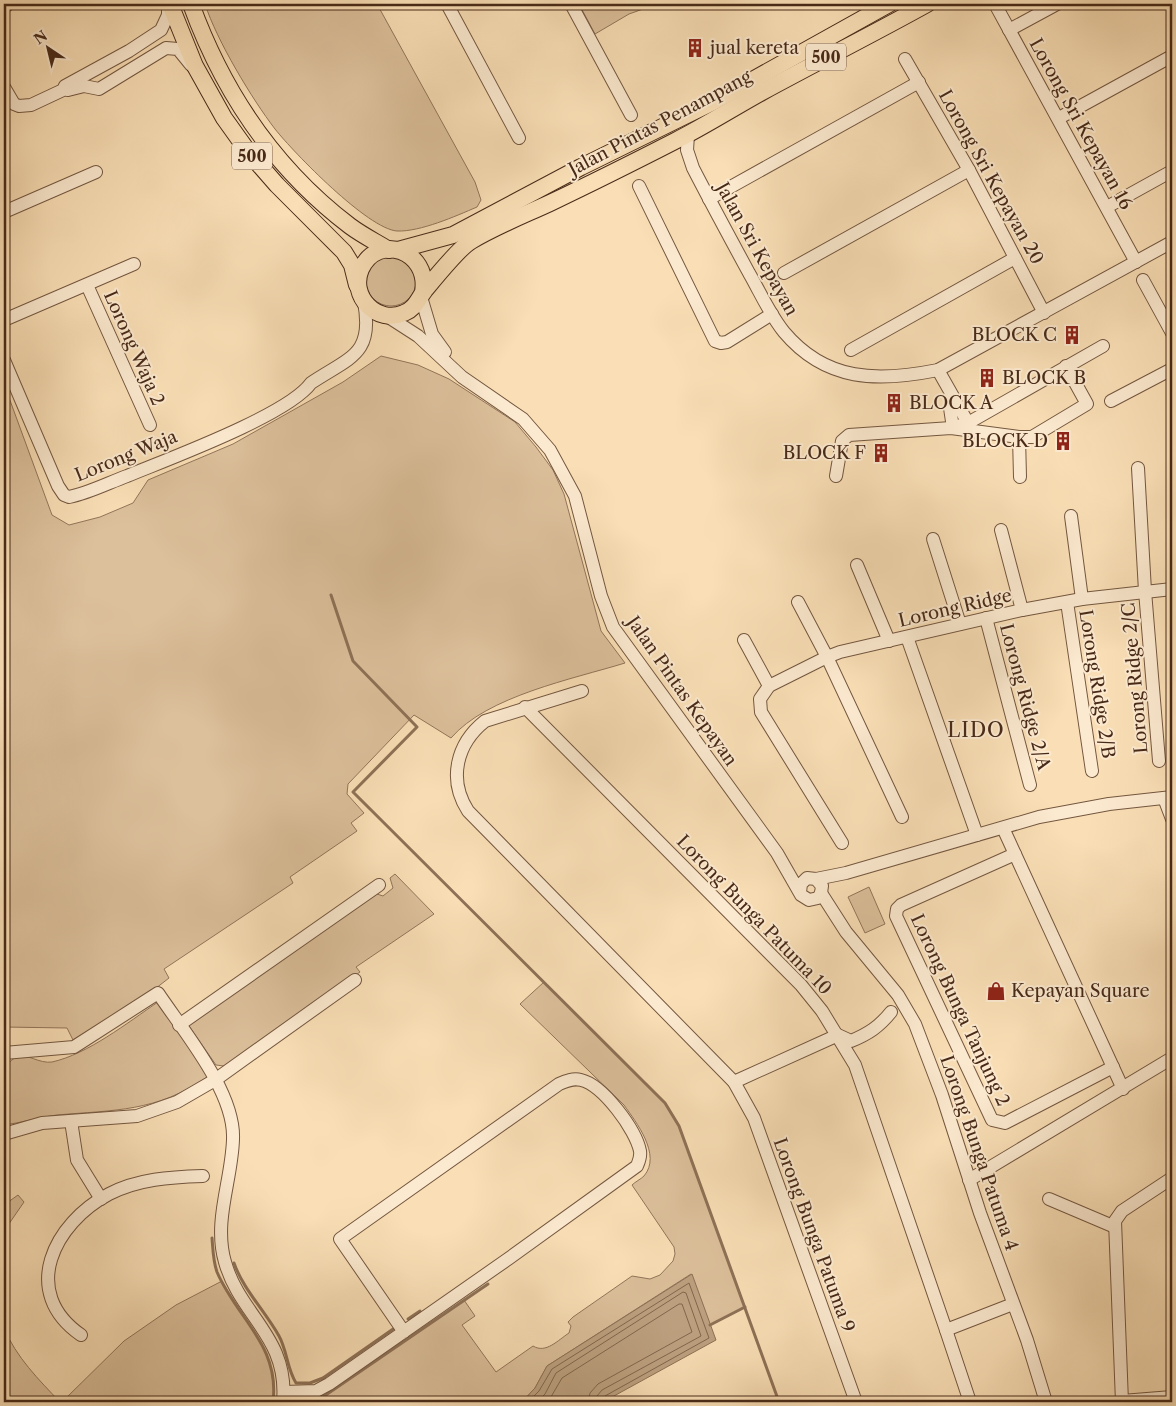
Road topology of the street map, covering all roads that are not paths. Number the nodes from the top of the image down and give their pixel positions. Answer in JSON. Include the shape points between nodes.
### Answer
{"nodes":[{"id":1,"x":9,"y":4,"type":"edge"},
{"id":2,"x":169,"y":4,"type":"edge"},
{"id":3,"x":191,"y":4,"type":"edge"},
{"id":4,"x":447,"y":4,"type":"edge"},
{"id":5,"x":571,"y":4,"type":"edge"},
{"id":6,"x":889,"y":4,"type":"edge"},
{"id":7,"x":927,"y":4,"type":"edge"},
{"id":8,"x":995,"y":4,"type":"edge"},
{"id":9,"x":1057,"y":4,"type":"edge"},
{"id":10,"x":4,"y":7,"type":"edge"},
{"id":11,"x":1009,"y":30,"type":"junction"},
{"id":12,"x":152,"y":36,"type":"junction"},
{"id":13,"x":162,"y":50,"type":"junction"},
{"id":14,"x":1172,"y":56,"type":"edge"},
{"id":15,"x":905,"y":59,"type":"dead end"},
{"id":16,"x":103,"y":65,"type":"junction"},
{"id":17,"x":195,"y":66,"type":"junction"},
{"id":18,"x":113,"y":82,"type":"junction"},
{"id":19,"x":919,"y":82,"type":"junction"},
{"id":20,"x":4,"y":87,"type":"edge"},
{"id":21,"x":63,"y":90,"type":"junction"},
{"id":22,"x":719,"y":107,"type":"junction"},
{"id":23,"x":631,"y":115,"type":"dead end"},
{"id":24,"x":1059,"y":118,"type":"junction"},
{"id":25,"x":688,"y":135,"type":"junction"},
{"id":26,"x":519,"y":138,"type":"dead end"},
{"id":27,"x":666,"y":145,"type":"junction"},
{"id":28,"x":693,"y":168,"type":"junction"},
{"id":29,"x":969,"y":170,"type":"junction"},
{"id":30,"x":1172,"y":171,"type":"edge"},
{"id":31,"x":96,"y":172,"type":"dead end"},
{"id":32,"x":639,"y":186,"type":"dead end"},
{"id":33,"x":709,"y":199,"type":"junction"},
{"id":34,"x":1107,"y":207,"type":"junction"},
{"id":35,"x":4,"y":212,"type":"edge"},
{"id":36,"x":1172,"y":242,"type":"edge"},
{"id":37,"x":393,"y":250,"type":"junction"},
{"id":38,"x":1015,"y":258,"type":"junction"},
{"id":39,"x":1136,"y":262,"type":"junction"},
{"id":40,"x":134,"y":264,"type":"dead end"},
{"id":41,"x":784,"y":274,"type":"dead end"},
{"id":42,"x":1143,"y":280,"type":"dead end"},
{"id":43,"x":87,"y":285,"type":"junction"},
{"id":44,"x":361,"y":295,"type":"junction"},
{"id":45,"x":422,"y":295,"type":"junction"},
{"id":46,"x":1044,"y":313,"type":"junction"},
{"id":47,"x":772,"y":314,"type":"junction"},
{"id":48,"x":385,"y":316,"type":"junction"},
{"id":49,"x":4,"y":320,"type":"edge"},
{"id":50,"x":1172,"y":333,"type":"edge"},
{"id":51,"x":1103,"y":346,"type":"dead end"},
{"id":52,"x":851,"y":350,"type":"dead end"},
{"id":53,"x":4,"y":360,"type":"edge"},
{"id":54,"x":1066,"y":366,"type":"junction"},
{"id":55,"x":1172,"y":369,"type":"edge"},
{"id":56,"x":938,"y":370,"type":"junction"},
{"id":57,"x":462,"y":377,"type":"junction"},
{"id":58,"x":306,"y":390,"type":"junction"},
{"id":59,"x":952,"y":396,"type":"junction"},
{"id":60,"x":1111,"y":401,"type":"dead end"},
{"id":61,"x":968,"y":423,"type":"junction"},
{"id":62,"x":150,"y":425,"type":"dead end"},
{"id":63,"x":952,"y":428,"type":"junction"},
{"id":64,"x":1019,"y":437,"type":"junction"},
{"id":65,"x":1138,"y":468,"type":"dead end"},
{"id":66,"x":836,"y":476,"type":"dead end"},
{"id":67,"x":1020,"y":477,"type":"dead end"},
{"id":68,"x":1072,"y":516,"type":"dead end"},
{"id":69,"x":1001,"y":530,"type":"dead end"},
{"id":70,"x":933,"y":539,"type":"dead end"},
{"id":71,"x":856,"y":565,"type":"dead end"},
{"id":72,"x":1172,"y":589,"type":"edge"},
{"id":73,"x":1145,"y":591,"type":"junction"},
{"id":74,"x":1082,"y":599,"type":"junction"},
{"id":75,"x":798,"y":602,"type":"dead end"},
{"id":76,"x":1067,"y":602,"type":"junction"},
{"id":77,"x":1022,"y":610,"type":"junction"},
{"id":78,"x":986,"y":618,"type":"junction"},
{"id":79,"x":960,"y":624,"type":"junction"},
{"id":80,"x":907,"y":637,"type":"junction"},
{"id":81,"x":744,"y":640,"type":"dead end"},
{"id":82,"x":889,"y":641,"type":"junction"},
{"id":83,"x":827,"y":657,"type":"junction"},
{"id":84,"x":769,"y":686,"type":"junction"},
{"id":85,"x":582,"y":691,"type":"dead end"},
{"id":86,"x":525,"y":707,"type":"junction"},
{"id":87,"x":1160,"y":761,"type":"dead end"},
{"id":88,"x":1092,"y":771,"type":"dead end"},
{"id":89,"x":1030,"y":785,"type":"dead end"},
{"id":90,"x":1168,"y":797,"type":"edge"},
{"id":91,"x":902,"y":818,"type":"dead end"},
{"id":92,"x":1172,"y":818,"type":"edge"},
{"id":93,"x":1003,"y":828,"type":"junction"},
{"id":94,"x":977,"y":835,"type":"junction"},
{"id":95,"x":842,"y":843,"type":"dead end"},
{"id":96,"x":777,"y":853,"type":"junction"},
{"id":97,"x":1015,"y":854,"type":"junction"},
{"id":98,"x":378,"y":885,"type":"dead end"},
{"id":99,"x":817,"y":885,"type":"junction"},
{"id":100,"x":803,"y":895,"type":"junction"},
{"id":101,"x":846,"y":932,"type":"junction"},
{"id":102,"x":355,"y":980,"type":"dead end"},
{"id":103,"x":891,"y":1012,"type":"dead end"},
{"id":104,"x":179,"y":1025,"type":"junction"},
{"id":105,"x":838,"y":1035,"type":"junction"},
{"id":106,"x":4,"y":1053,"type":"edge"},
{"id":107,"x":1172,"y":1058,"type":"edge"},
{"id":108,"x":1113,"y":1067,"type":"junction"},
{"id":109,"x":216,"y":1080,"type":"junction"},
{"id":110,"x":734,"y":1082,"type":"junction"},
{"id":111,"x":1122,"y":1089,"type":"junction"},
{"id":112,"x":72,"y":1121,"type":"junction"},
{"id":113,"x":4,"y":1134,"type":"edge"},
{"id":114,"x":203,"y":1176,"type":"dead end"},
{"id":115,"x":1172,"y":1178,"type":"edge"},
{"id":116,"x":969,"y":1180,"type":"junction"},
{"id":117,"x":100,"y":1199,"type":"junction"},
{"id":118,"x":1049,"y":1199,"type":"dead end"},
{"id":119,"x":1114,"y":1228,"type":"junction"},
{"id":120,"x":1013,"y":1304,"type":"junction"},
{"id":121,"x":946,"y":1330,"type":"junction"},
{"id":122,"x":404,"y":1332,"type":"junction"},
{"id":123,"x":80,"y":1335,"type":"dead end"},
{"id":124,"x":284,"y":1397,"type":"edge"},
{"id":125,"x":1172,"y":1397,"type":"edge"},
{"id":126,"x":1122,"y":1401,"type":"edge"},
{"id":127,"x":856,"y":1402,"type":"edge"},
{"id":128,"x":970,"y":1402,"type":"edge"},
{"id":129,"x":1046,"y":1402,"type":"edge"}],
"edges":[{"from":1,"to":10,"type":"street"},
{"from":2,"to":12,"type":"street","via":[[163,28]]},
{"from":2,"to":17,"type":"main road","number":"500"},
{"from":3,"to":37,"type":"main road","number":"500","via":[[225,81],[275,155],[302,185],[351,227]]},
{"from":4,"to":26,"type":"street"},
{"from":5,"to":23,"type":"street"},
{"from":6,"to":22,"type":"main road","name":"Jalan Pintas Penampang","number":"500"},
{"from":7,"to":22,"type":"main road","name":"Jalan Pintas Penampang","number":"500"},
{"from":8,"to":11,"type":"street","name":"Lorong Sri Kepayan 16"},
{"from":9,"to":11,"type":"street"},
{"from":11,"to":24,"type":"street","name":"Lorong Sri Kepayan 16"},
{"from":12,"to":13,"type":"street"},
{"from":12,"to":16,"type":"street"},
{"from":13,"to":17,"type":"street","via":[[178,48],[188,64]]},
{"from":13,"to":18,"type":"street"},
{"from":14,"to":24,"type":"street"},
{"from":15,"to":19,"type":"street","name":"Lorong Sri Kepayan 20"},
{"from":16,"to":18,"type":"street"},
{"from":16,"to":21,"type":"street"},
{"from":17,"to":44,"type":"main road","number":"500","via":[[224,118],[249,153],[344,252],[352,265]]},
{"from":18,"to":21,"type":"street","via":[[99,89],[84,86]]},
{"from":19,"to":29,"type":"street","name":"Lorong Sri Kepayan 20"},
{"from":19,"to":33,"type":"street"},
{"from":20,"to":21,"type":"street","via":[[14,104],[24,107]]},
{"from":22,"to":25,"type":"main road","name":"Jalan Pintas Penampang","number":"500"},
{"from":22,"to":37,"type":"main road","name":"Jalan Pintas Penampang","number":"500","via":[[572,171],[453,236]]},
{"from":24,"to":34,"type":"street","name":"Lorong Sri Kepayan 16"},
{"from":25,"to":27,"type":"main road","name":"Jalan Pintas Penampang","number":"500"},
{"from":25,"to":28,"type":"street","name":"Jalan Sri Kepayan","via":[[687,150]]},
{"from":27,"to":28,"type":"street","name":"Jalan Sri Kepayan","via":[[680,153]]},
{"from":27,"to":45,"type":"main road","name":"Jalan Pintas Penampang","number":"500","via":[[469,242]]},
{"from":28,"to":33,"type":"street","name":"Jalan Sri Kepayan"},
{"from":29,"to":38,"type":"street","name":"Lorong Sri Kepayan 20"},
{"from":29,"to":41,"type":"street"},
{"from":30,"to":34,"type":"street"},
{"from":31,"to":35,"type":"street"},
{"from":32,"to":47,"type":"street","via":[[715,340],[727,342]]},
{"from":33,"to":47,"type":"street","name":"Jalan Sri Kepayan"},
{"from":34,"to":39,"type":"street","name":"Lorong Sri Kepayan 16"},
{"from":36,"to":39,"type":"street","name":"Jalan Sri Kepayan"},
{"from":37,"to":44,"type":"main road","number":"500","via":[[376,254],[365,263],[359,275]]},
{"from":37,"to":45,"type":"main road","number":"500","via":[[409,255],[419,264],[424,277]]},
{"from":38,"to":46,"type":"street","name":"Lorong Sri Kepayan 20"},
{"from":38,"to":52,"type":"street"},
{"from":39,"to":46,"type":"street","name":"Jalan Sri Kepayan"},
{"from":40,"to":43,"type":"street"},
{"from":42,"to":50,"type":"street"},
{"from":43,"to":49,"type":"street"},
{"from":43,"to":62,"type":"street","name":"Lorong Waja 2"},
{"from":44,"to":48,"type":"main road","via":[[374,311]]},
{"from":44,"to":58,"type":"street","name":"Lorong Waja","via":[[368,328],[360,350],[311,383]]},
{"from":45,"to":48,"type":"main road","number":"500","via":[[407,312]]},
{"from":45,"to":57,"type":"street","name":"Jalan Pintas Kepayan","via":[[432,334]]},
{"from":46,"to":56,"type":"street","name":"Jalan Sri Kepayan"},
{"from":47,"to":56,"type":"street","name":"Jalan Sri Kepayan","via":[[798,347],[819,363],[843,373],[870,378],[902,378]]},
{"from":48,"to":57,"type":"street","name":"Jalan Pintas Kepayan","via":[[418,336]]},
{"from":48,"to":58,"type":"street","name":"Lorong Waja","via":[[375,327],[366,352],[314,390]]},
{"from":51,"to":54,"type":"street"},
{"from":53,"to":58,"type":"street","name":"Lorong Waja","via":[[58,486],[69,498],[215,439],[268,414]]},
{"from":54,"to":61,"type":"street"},
{"from":54,"to":64,"type":"street","via":[[1087,400],[1086,405],[1038,434]]},
{"from":55,"to":60,"type":"street"},
{"from":56,"to":59,"type":"street"},
{"from":57,"to":96,"type":"street","name":"Jalan Pintas Kepayan","via":[[523,419],[550,450],[575,496],[601,596],[614,626]]},
{"from":59,"to":61,"type":"street"},
{"from":59,"to":63,"type":"street"},
{"from":61,"to":63,"type":"street"},
{"from":63,"to":64,"type":"street"},
{"from":63,"to":66,"type":"street","via":[[847,436],[842,441]]},
{"from":64,"to":67,"type":"street"},
{"from":65,"to":73,"type":"street","name":"Lorong Ridge 2/C"},
{"from":68,"to":74,"type":"street"},
{"from":69,"to":77,"type":"street"},
{"from":70,"to":79,"type":"street"},
{"from":71,"to":82,"type":"street"},
{"from":72,"to":73,"type":"street","name":"Lorong Ridge"},
{"from":73,"to":74,"type":"street","name":"Lorong Ridge"},
{"from":73,"to":87,"type":"street","name":"Lorong Ridge 2/C"},
{"from":74,"to":76,"type":"street","name":"Lorong Ridge"},
{"from":75,"to":83,"type":"street"},
{"from":76,"to":77,"type":"street","name":"Lorong Ridge"},
{"from":76,"to":88,"type":"street","name":"Lorong Ridge 2/B"},
{"from":77,"to":78,"type":"street","name":"Lorong Ridge"},
{"from":78,"to":79,"type":"street","name":"Lorong Ridge"},
{"from":78,"to":89,"type":"street","name":"Lorong Ridge 2/A"},
{"from":79,"to":80,"type":"street","name":"Lorong Ridge"},
{"from":80,"to":82,"type":"street","name":"Lorong Ridge"},
{"from":80,"to":94,"type":"street"},
{"from":81,"to":84,"type":"street"},
{"from":82,"to":83,"type":"street","name":"Lorong Ridge"},
{"from":83,"to":84,"type":"street","name":"Lorong Ridge"},
{"from":83,"to":91,"type":"street"},
{"from":84,"to":95,"type":"street","name":"Lorong Ridge","via":[[760,699],[760,712]]},
{"from":85,"to":86,"type":"street","name":"Lorong Bunga Patuma 9"},
{"from":86,"to":105,"type":"street","name":"Lorong Bunga Patuma 10","via":[[801,985]]},
{"from":86,"to":110,"type":"street","name":"Lorong Bunga Patuma 9","via":[[485,721],[468,738],[456,773],[460,798],[468,811]]},
{"from":90,"to":92,"type":"street"},
{"from":90,"to":93,"type":"street","via":[[1060,812]]},
{"from":93,"to":94,"type":"street"},
{"from":93,"to":97,"type":"street"},
{"from":94,"to":99,"type":"street","via":[[846,873]]},
{"from":96,"to":99,"type":"street","name":"Jalan Pintas Kepayan","via":[[794,870]]},
{"from":96,"to":100,"type":"street","name":"Jalan Pintas Kepayan"},
{"from":97,"to":108,"type":"street"},
{"from":97,"to":108,"type":"street","name":"Lorong Bunga Tanjung 2","via":[[901,905],[896,916],[904,934],[988,1114],[995,1122],[1005,1123]]},
{"from":98,"to":104,"type":"street"},
{"from":99,"to":100,"type":"street","via":[[815,899]]},
{"from":99,"to":100,"type":"street","via":[[801,884]]},
{"from":99,"to":101,"type":"street"},
{"from":100,"to":101,"type":"street"},
{"from":101,"to":116,"type":"street","name":"Lorong Bunga Patuma 4","via":[[898,995],[915,1024]]},
{"from":102,"to":109,"type":"street"},
{"from":103,"to":105,"type":"street","via":[[868,1034],[850,1041]]},
{"from":104,"to":106,"type":"street","via":[[158,993],[74,1047]]},
{"from":104,"to":109,"type":"street"},
{"from":105,"to":110,"type":"street"},
{"from":105,"to":121,"type":"street","name":"Lorong Bunga Patuma 10","via":[[855,1065]]},
{"from":107,"to":111,"type":"street"},
{"from":108,"to":111,"type":"street"},
{"from":109,"to":112,"type":"street","via":[[177,1102],[151,1112],[122,1118]]},
{"from":109,"to":124,"type":"street","via":[[231,1113],[233,1138],[222,1219],[222,1251],[237,1291],[269,1336],[282,1373]]},
{"from":110,"to":127,"type":"street","name":"Lorong Bunga Patuma 9","via":[[754,1118]]},
{"from":111,"to":116,"type":"street"},
{"from":112,"to":113,"type":"street","via":[[42,1124]]},
{"from":112,"to":117,"type":"street","via":[[77,1160]]},
{"from":114,"to":117,"type":"street","via":[[144,1182]]},
{"from":115,"to":119,"type":"street","via":[[1122,1211]]},
{"from":116,"to":120,"type":"street","name":"Lorong Bunga Patuma 4"},
{"from":117,"to":123,"type":"street","via":[[68,1229],[52,1256],[48,1271],[47,1289],[53,1305],[64,1322]]},
{"from":118,"to":119,"type":"street"},
{"from":119,"to":126,"type":"street"},
{"from":120,"to":121,"type":"street"},
{"from":120,"to":129,"type":"street","name":"Lorong Bunga Patuma 4"},
{"from":121,"to":128,"type":"street","name":"Lorong Bunga Patuma 10"},
{"from":122,"to":122,"type":"street","via":[[636,1166],[640,1151],[634,1136],[619,1112],[600,1092],[583,1080],[559,1084],[340,1239]]},
{"from":122,"to":124,"type":"street","via":[[329,1384],[316,1391]]},
{"from":125,"to":126,"type":"street"}]}
